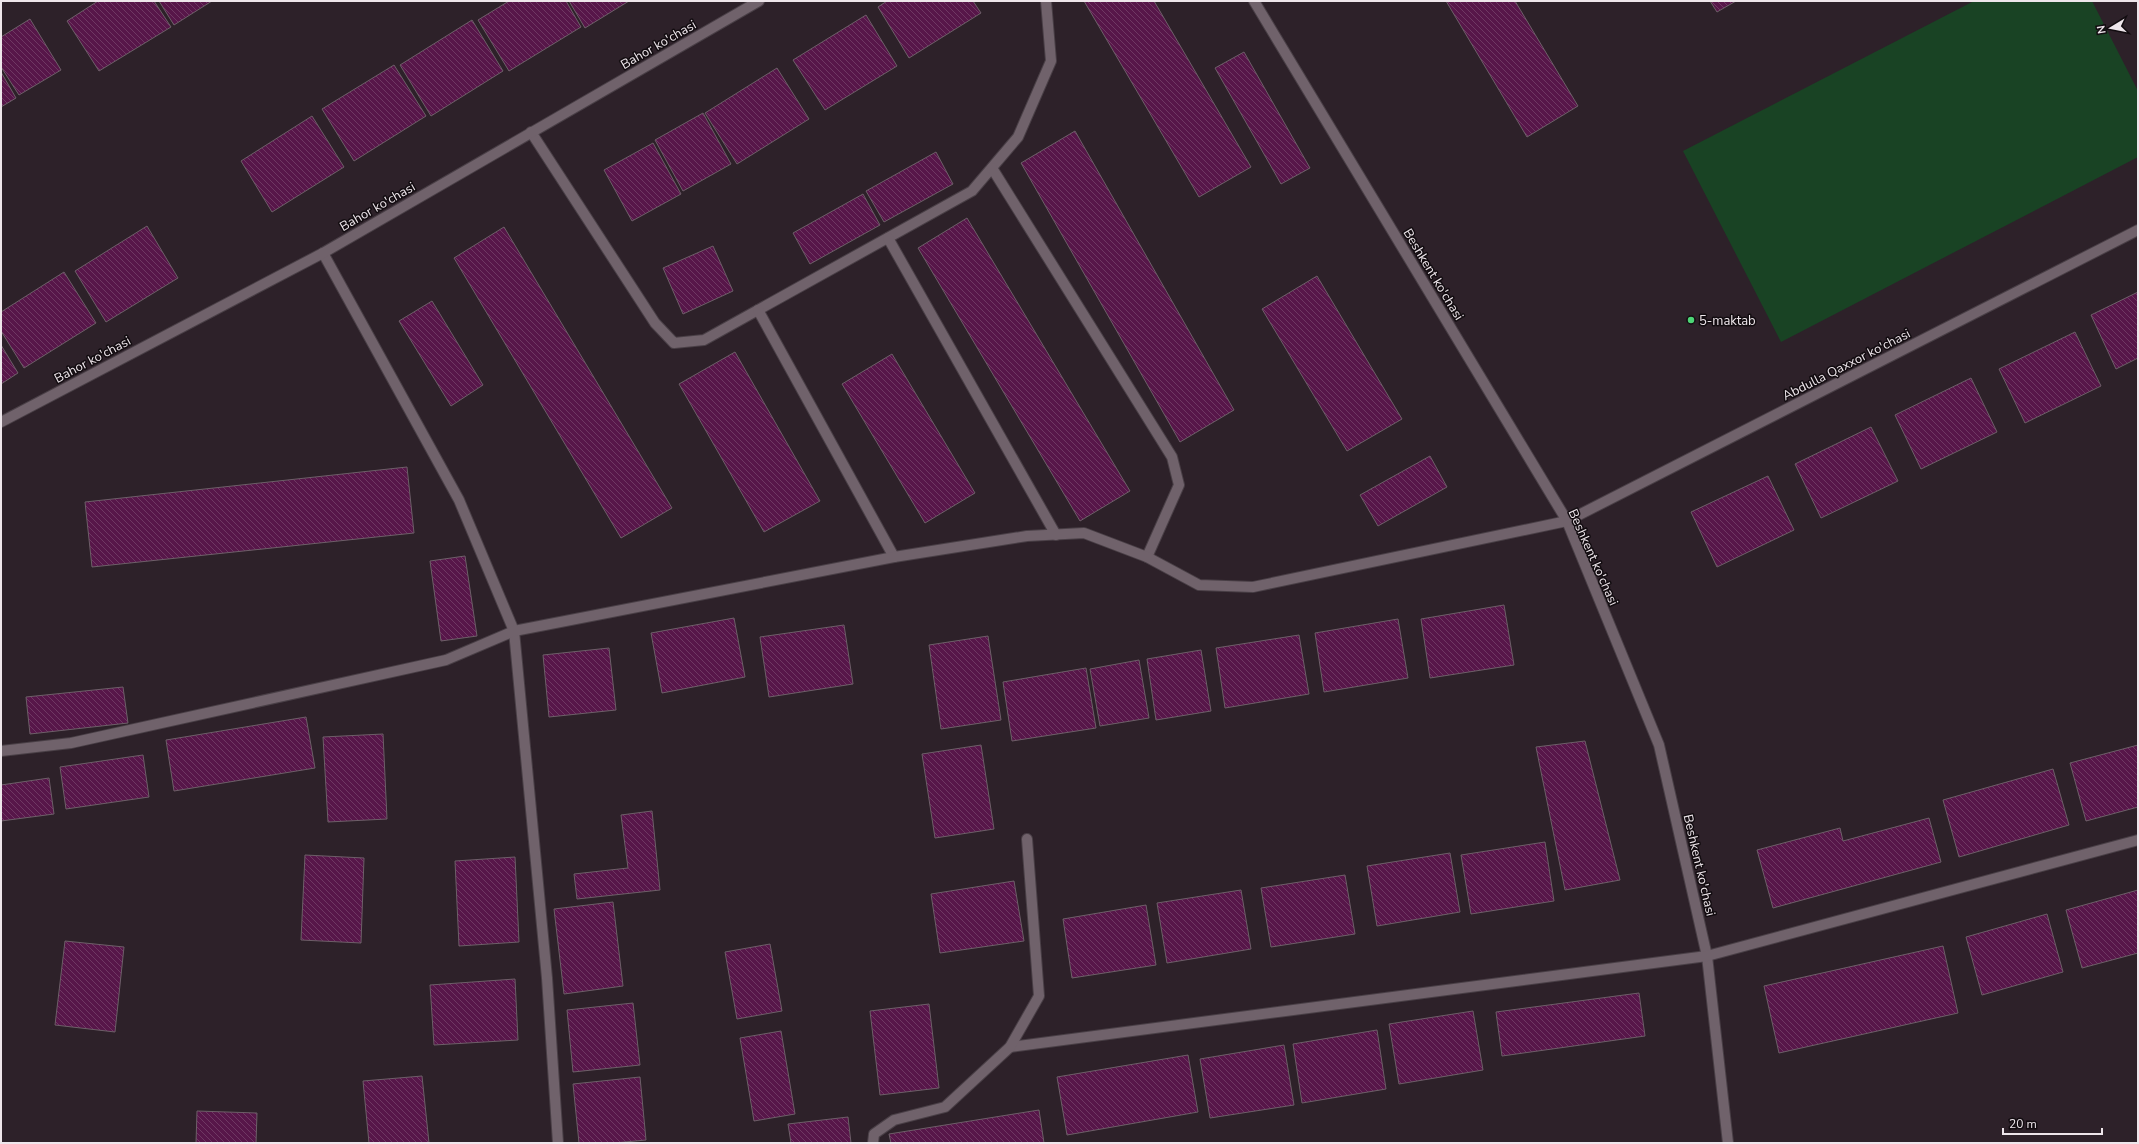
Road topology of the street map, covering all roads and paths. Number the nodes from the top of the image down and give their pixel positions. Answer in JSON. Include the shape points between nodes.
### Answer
{"nodes":[{"id":1,"x":759,"y":1,"type":"edge"},
{"id":2,"x":1046,"y":1,"type":"edge"},
{"id":3,"x":1254,"y":1,"type":"edge"},
{"id":4,"x":531,"y":132,"type":"junction"},
{"id":5,"x":992,"y":168,"type":"junction"},
{"id":6,"x":2138,"y":230,"type":"edge"},
{"id":7,"x":888,"y":238,"type":"junction"},
{"id":8,"x":322,"y":253,"type":"junction"},
{"id":9,"x":758,"y":310,"type":"junction"},
{"id":10,"x":1,"y":422,"type":"edge"},
{"id":11,"x":1567,"y":521,"type":"junction"},
{"id":12,"x":1056,"y":534,"type":"junction"},
{"id":13,"x":894,"y":557,"type":"junction"},
{"id":14,"x":1147,"y":557,"type":"junction"},
{"id":15,"x":514,"y":631,"type":"junction"},
{"id":16,"x":1,"y":751,"type":"edge"},
{"id":17,"x":1026,"y":839,"type":"dead end"},
{"id":18,"x":2138,"y":840,"type":"edge"},
{"id":19,"x":1707,"y":956,"type":"junction"},
{"id":20,"x":1010,"y":1047,"type":"junction"},
{"id":21,"x":558,"y":1143,"type":"edge"},
{"id":22,"x":873,"y":1143,"type":"edge"},
{"id":23,"x":1728,"y":1143,"type":"edge"}],
"edges":[{"from":1,"to":4,"type":"street","name":"Bahor ko'chasi"},
{"from":2,"to":5,"type":"street","via":[[1051,61],[1018,137]]},
{"from":3,"to":11,"type":"street","name":"Beshkent ko'chasi"},
{"from":4,"to":8,"type":"street","name":"Bahor ko'chasi"},
{"from":4,"to":9,"type":"street","via":[[655,323],[674,343],[704,340]]},
{"from":5,"to":7,"type":"street","via":[[972,191]]},
{"from":5,"to":14,"type":"street","via":[[1172,457],[1179,485]]},
{"from":6,"to":11,"type":"street","name":"Abdulla Qaxxor ko'chasi"},
{"from":7,"to":9,"type":"street"},
{"from":7,"to":12,"type":"street"},
{"from":8,"to":10,"type":"street","name":"Bahor ko'chasi"},
{"from":8,"to":15,"type":"street","via":[[459,500]]},
{"from":9,"to":13,"type":"street"},
{"from":11,"to":14,"type":"street","name":"Abdulla Qaxxor ko'chasi","via":[[1253,587],[1199,585]]},
{"from":11,"to":19,"type":"street","name":"Beshkent ko'chasi","via":[[1659,745]]},
{"from":12,"to":13,"type":"street","name":"Abdulla Qaxxor ko'chasi","via":[[1027,536]]},
{"from":12,"to":14,"type":"street","name":"Abdulla Qaxxor ko'chasi","via":[[1084,533]]},
{"from":13,"to":15,"type":"street","name":"Abdulla Qaxxor ko'chasi"},
{"from":15,"to":16,"type":"street","name":"Abdulla Qaxxor ko'chasi","via":[[446,660],[71,743]]},
{"from":15,"to":21,"type":"street","via":[[547,978]]},
{"from":17,"to":20,"type":"street","via":[[1039,996]]},
{"from":18,"to":19,"type":"street"},
{"from":19,"to":20,"type":"street"},
{"from":19,"to":23,"type":"street","name":"Beshkent ko'chasi"},
{"from":20,"to":22,"type":"street","via":[[945,1107],[894,1120],[874,1134]]}]}
